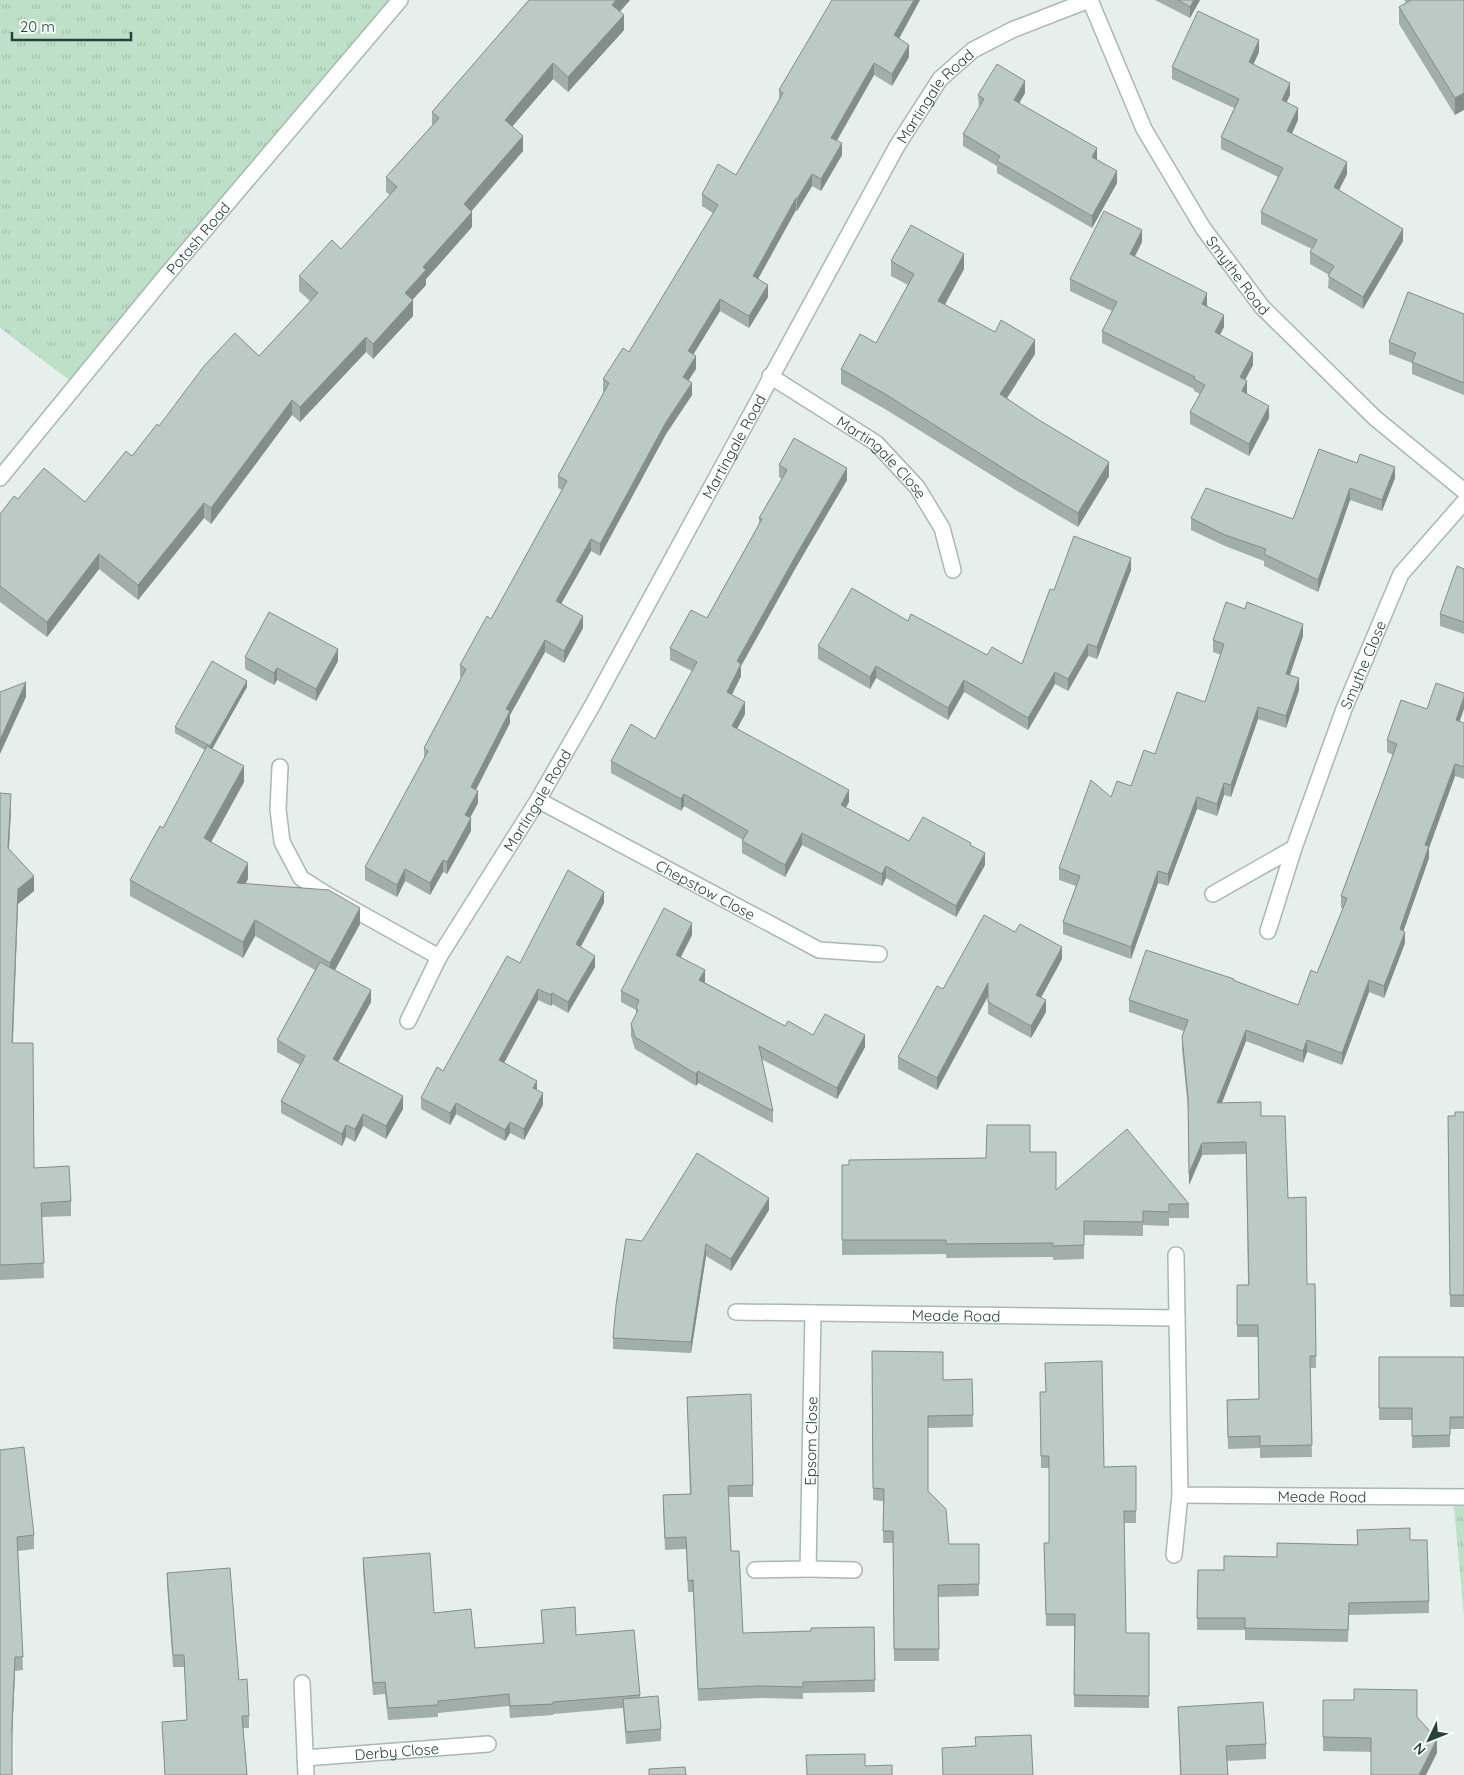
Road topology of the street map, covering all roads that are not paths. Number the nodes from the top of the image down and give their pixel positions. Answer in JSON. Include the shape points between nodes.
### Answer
{"nodes":[{"id":1,"x":400,"y":0,"type":"edge"},
{"id":2,"x":1089,"y":0,"type":"edge"},
{"id":3,"x":770,"y":376,"type":"junction"},
{"id":4,"x":0,"y":478,"type":"edge"},
{"id":5,"x":1464,"y":491,"type":"edge"},
{"id":6,"x":1464,"y":502,"type":"edge"},
{"id":7,"x":954,"y":570,"type":"dead end"},
{"id":8,"x":280,"y":767,"type":"dead end"},
{"id":9,"x":538,"y":800,"type":"junction"},
{"id":10,"x":1294,"y":848,"type":"junction"},
{"id":11,"x":1213,"y":894,"type":"dead end"},
{"id":12,"x":1268,"y":932,"type":"dead end"},
{"id":13,"x":879,"y":954,"type":"dead end"},
{"id":14,"x":440,"y":957,"type":"junction"},
{"id":15,"x":408,"y":1021,"type":"dead end"},
{"id":16,"x":1176,"y":1255,"type":"dead end"},
{"id":17,"x":736,"y":1312,"type":"dead end"},
{"id":18,"x":813,"y":1313,"type":"junction"},
{"id":19,"x":1177,"y":1318,"type":"junction"},
{"id":20,"x":1180,"y":1495,"type":"junction"},
{"id":21,"x":1464,"y":1497,"type":"edge"},
{"id":22,"x":1174,"y":1555,"type":"dead end"},
{"id":23,"x":808,"y":1569,"type":"junction"},
{"id":24,"x":755,"y":1570,"type":"dead end"},
{"id":25,"x":854,"y":1570,"type":"dead end"},
{"id":26,"x":302,"y":1683,"type":"dead end"},
{"id":27,"x":488,"y":1744,"type":"dead end"},
{"id":28,"x":305,"y":1758,"type":"junction"},
{"id":29,"x":306,"y":1775,"type":"edge"}],
"edges":[{"from":1,"to":4,"type":"street","name":"Potash Road","via":[[163,279]]},
{"from":2,"to":3,"type":"street","name":"Martingale Road","via":[[1012,30],[973,50],[940,79],[897,146]]},
{"from":2,"to":5,"type":"street","name":"Smythe Road","via":[[1144,129],[1203,228],[1262,307],[1375,418]]},
{"from":3,"to":7,"type":"street","name":"Martingale Close","via":[[876,443],[917,487],[942,528]]},
{"from":3,"to":9,"type":"street","name":"Martingale Road"},
{"from":6,"to":10,"type":"street","name":"Smythe Close","via":[[1401,574],[1344,710]]},
{"from":8,"to":14,"type":"street","via":[[278,809],[282,842],[301,878]]},
{"from":9,"to":13,"type":"street","name":"Chepstow Close","via":[[819,950]]},
{"from":9,"to":14,"type":"street","name":"Martingale Road"},
{"from":10,"to":11,"type":"street"},
{"from":10,"to":12,"type":"street","name":"Smythe Close"},
{"from":14,"to":15,"type":"street","name":"Martingale Road"},
{"from":16,"to":19,"type":"street"},
{"from":17,"to":18,"type":"street","name":"Meade Road"},
{"from":18,"to":19,"type":"street","name":"Meade Road"},
{"from":18,"to":23,"type":"street","name":"Epsom Close"},
{"from":19,"to":20,"type":"street"},
{"from":20,"to":21,"type":"street","name":"Meade Road"},
{"from":20,"to":22,"type":"street"},
{"from":23,"to":24,"type":"street"},
{"from":23,"to":25,"type":"street"},
{"from":26,"to":28,"type":"street"},
{"from":27,"to":28,"type":"street","name":"Derby Close"},
{"from":28,"to":29,"type":"street"}]}
